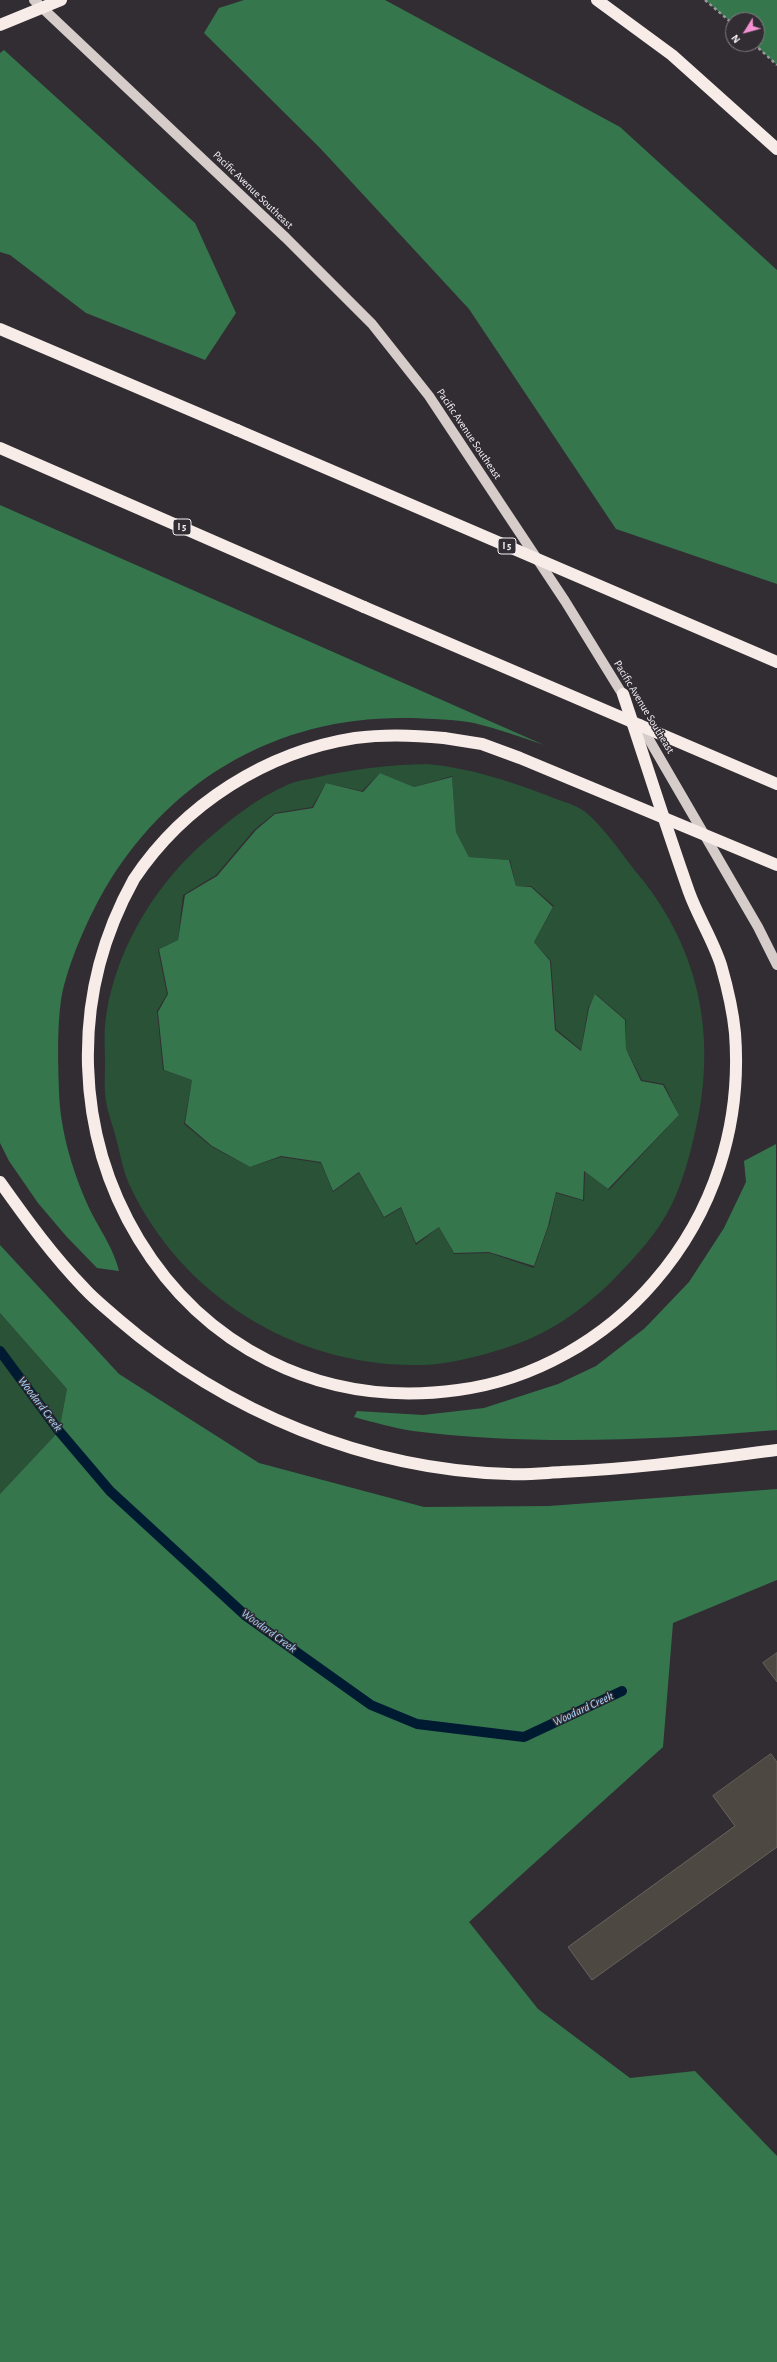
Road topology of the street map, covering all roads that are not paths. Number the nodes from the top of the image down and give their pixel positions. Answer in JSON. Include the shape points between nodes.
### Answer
{"nodes":[{"id":1,"x":61,"y":0,"type":"edge"},
{"id":2,"x":597,"y":0,"type":"edge"},
{"id":3,"x":38,"y":4,"type":"edge"},
{"id":4,"x":0,"y":25,"type":"edge"},
{"id":5,"x":777,"y":149,"type":"edge"},
{"id":6,"x":0,"y":330,"type":"edge"},
{"id":7,"x":0,"y":448,"type":"edge"},
{"id":8,"x":777,"y":662,"type":"edge"},
{"id":9,"x":623,"y":694,"type":"junction"},
{"id":10,"x":777,"y":784,"type":"edge"},
{"id":11,"x":777,"y":865,"type":"edge"},
{"id":12,"x":777,"y":965,"type":"edge"},
{"id":13,"x":81,"y":1016,"type":"dead end"},
{"id":14,"x":78,"y":1045,"type":"dead end"},
{"id":15,"x":78,"y":1083,"type":"dead end"},
{"id":16,"x":89,"y":1153,"type":"dead end"},
{"id":17,"x":96,"y":1173,"type":"dead end"},
{"id":18,"x":0,"y":1182,"type":"edge"},
{"id":19,"x":117,"y":1220,"type":"dead end"},
{"id":20,"x":777,"y":1450,"type":"edge"}],
"edges":[{"from":1,"to":3,"type":"highway"},
{"from":2,"to":5,"type":"highway","via":[[672,55]]},
{"from":3,"to":4,"type":"highway"},
{"from":3,"to":9,"type":"main road","name":"Pacific Avenue Southeast","via":[[286,238],[372,324],[429,396],[565,601]]},
{"from":6,"to":8,"type":"highway","number":"I 5","bridge":true},
{"from":7,"to":10,"type":"highway","number":"I 5","bridge":true},
{"from":9,"to":12,"type":"main road","name":"Pacific Avenue Southeast"},
{"from":9,"to":19,"type":"highway","via":[[691,897],[720,963],[735,1030],[735,1096],[729,1138],[714,1185],[693,1229],[677,1254],[638,1301],[592,1339],[516,1377],[477,1388],[431,1394],[393,1394],[345,1389],[273,1366],[235,1346],[199,1320],[161,1284],[136,1253]]},
{"from":11,"to":13,"type":"highway","bridge":true,"via":[[482,744],[402,734],[326,744],[264,766],[197,809],[171,832],[124,893],[108,924],[93,961]]},
{"from":14,"to":15,"type":"highway"},
{"from":16,"to":17,"type":"highway"},
{"from":18,"to":20,"type":"highway","via":[[41,1239],[86,1291],[134,1332],[190,1375],[247,1407],[308,1434],[373,1454],[438,1467],[509,1474],[617,1469]]}]}
